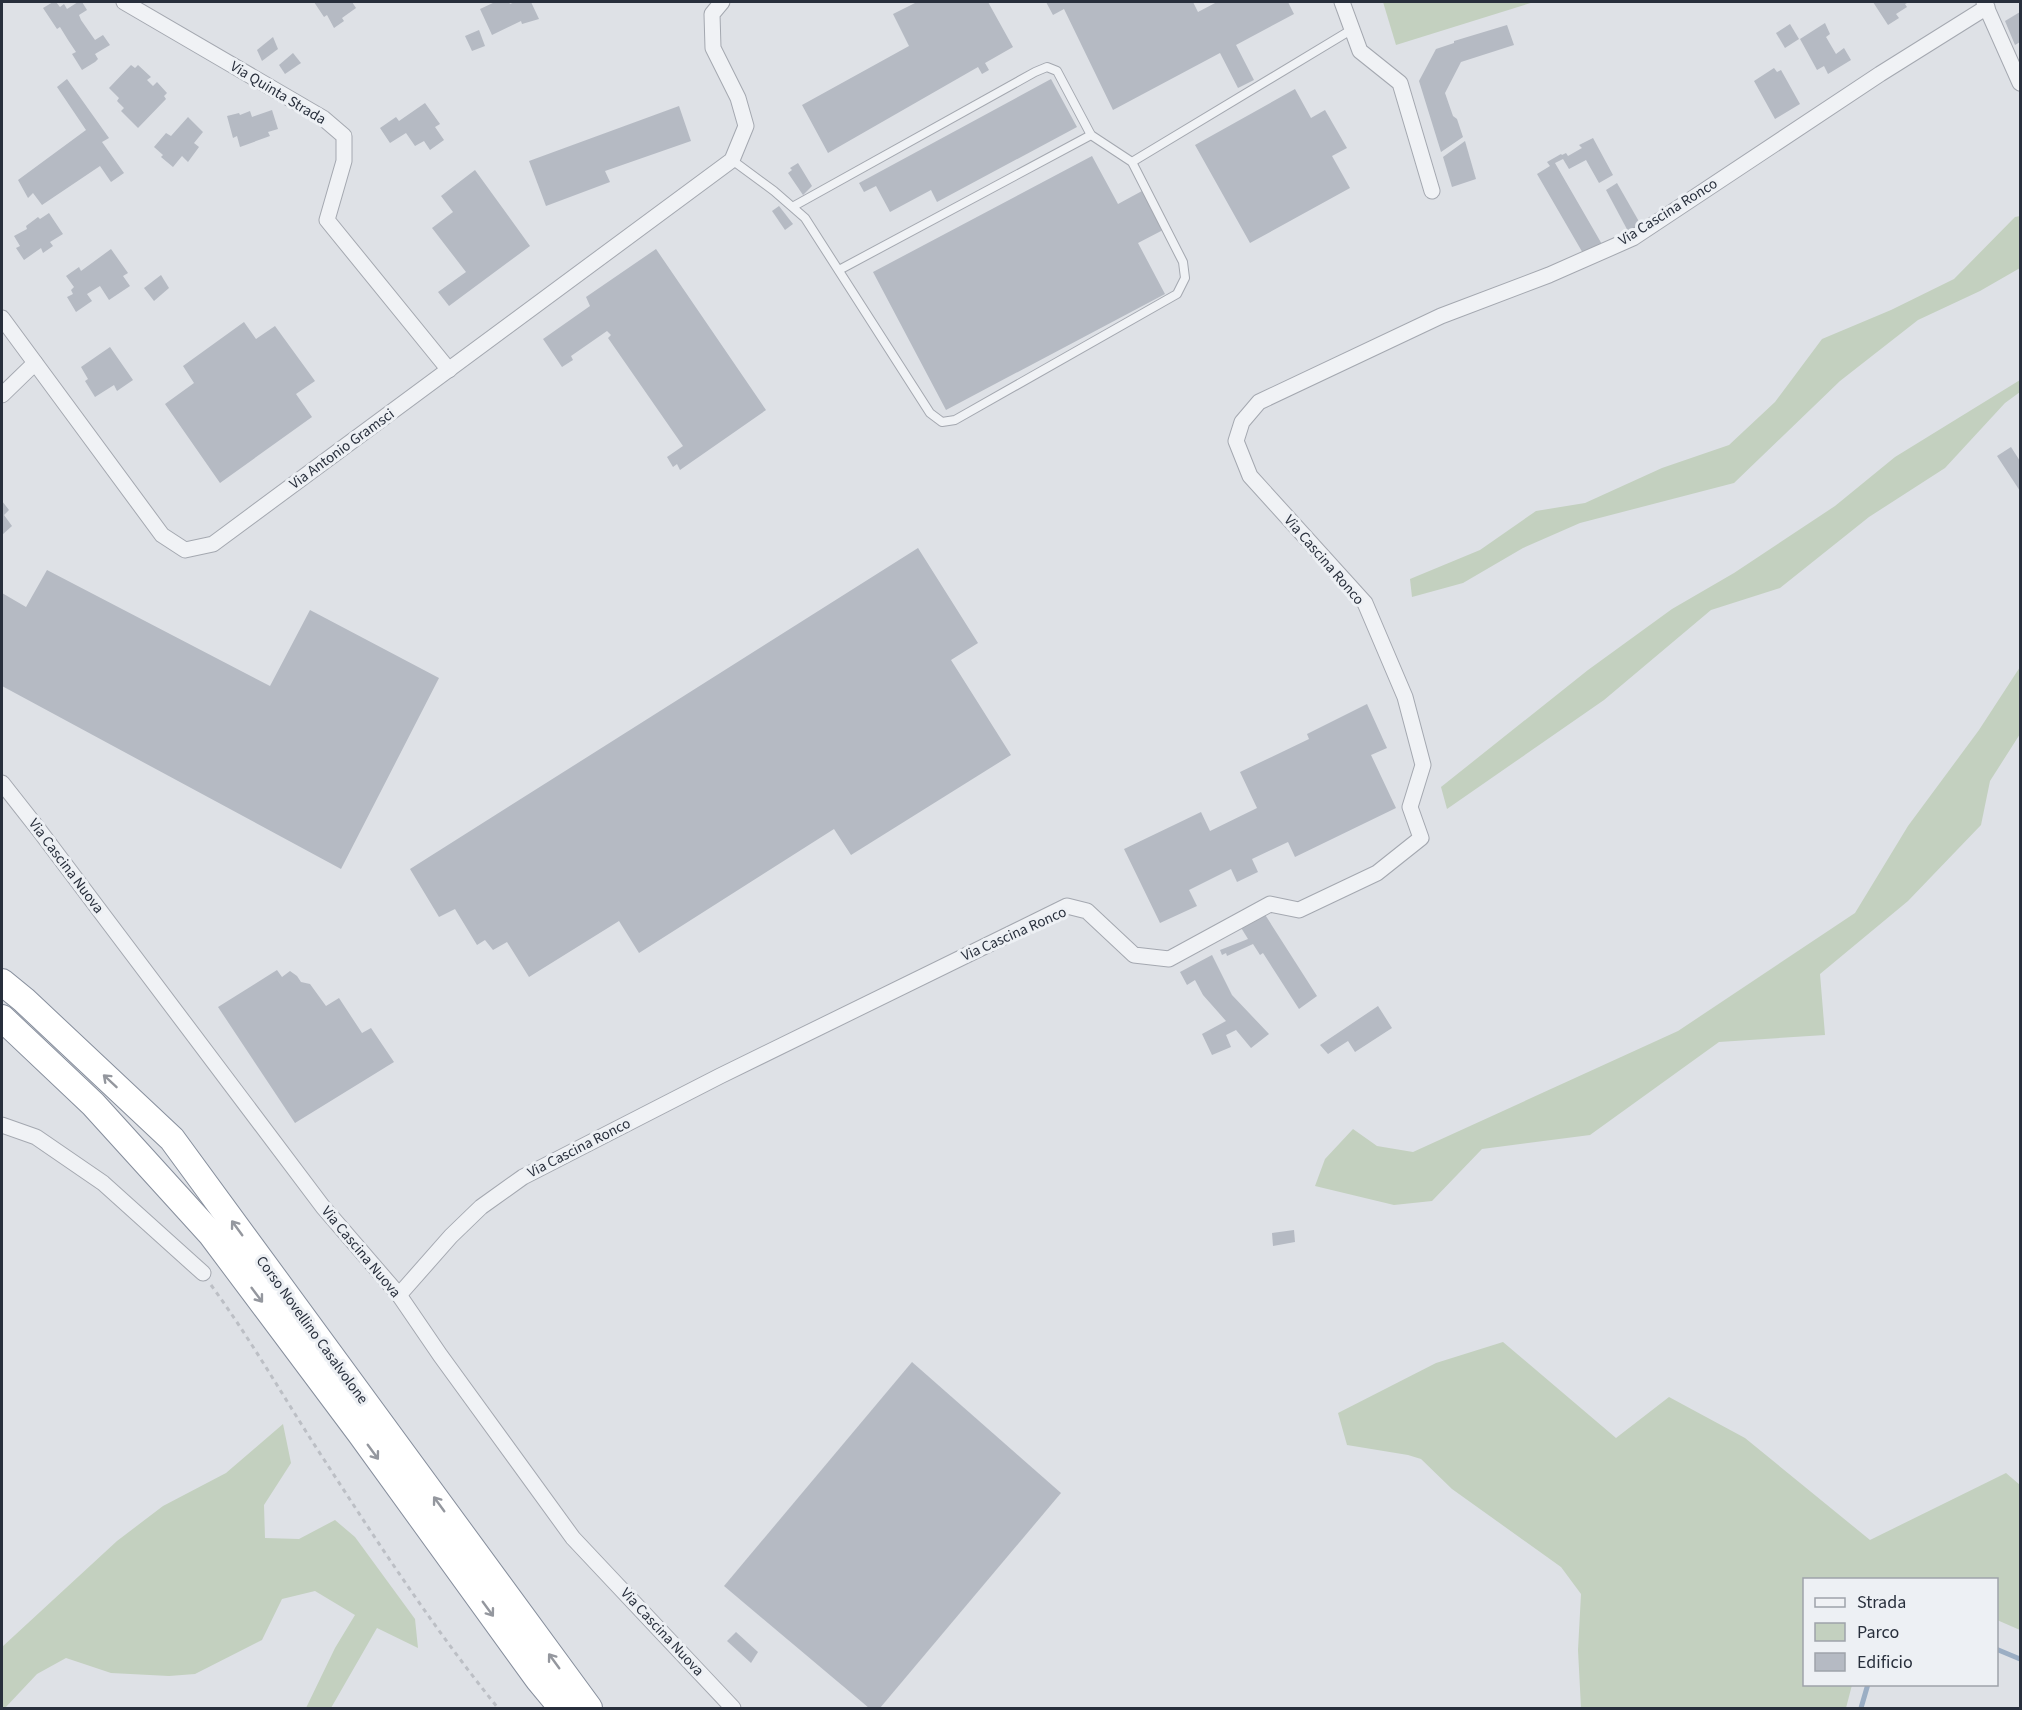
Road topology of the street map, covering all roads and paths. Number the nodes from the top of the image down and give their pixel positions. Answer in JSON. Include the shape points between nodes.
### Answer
{"nodes":[{"id":1,"x":124,"y":2,"type":"edge"},
{"id":2,"x":722,"y":2,"type":"edge"},
{"id":3,"x":1342,"y":2,"type":"edge"},
{"id":4,"x":1986,"y":4,"type":"edge"},
{"id":5,"x":1351,"y":30,"type":"junction"},
{"id":6,"x":2020,"y":83,"type":"edge"},
{"id":7,"x":1091,"y":135,"type":"junction"},
{"id":8,"x":732,"y":160,"type":"junction"},
{"id":9,"x":1132,"y":162,"type":"junction"},
{"id":10,"x":1432,"y":191,"type":"dead end"},
{"id":11,"x":794,"y":206,"type":"junction"},
{"id":12,"x":839,"y":270,"type":"junction"},
{"id":13,"x":2,"y":318,"type":"edge"},
{"id":14,"x":35,"y":363,"type":"junction"},
{"id":15,"x":449,"y":370,"type":"junction"},
{"id":16,"x":2,"y":395,"type":"edge"},
{"id":17,"x":2,"y":783,"type":"edge"},
{"id":18,"x":2,"y":981,"type":"edge"},
{"id":19,"x":2,"y":1018,"type":"edge"},
{"id":20,"x":2,"y":1036,"type":"edge"},
{"id":21,"x":2,"y":1125,"type":"edge"},
{"id":22,"x":195,"y":1216,"type":"junction"},
{"id":23,"x":203,"y":1273,"type":"joint"},
{"id":24,"x":399,"y":1296,"type":"junction"},
{"id":25,"x":498,"y":1708,"type":"edge"},
{"id":26,"x":562,"y":1708,"type":"edge"},
{"id":27,"x":589,"y":1708,"type":"edge"},
{"id":28,"x":733,"y":1708,"type":"edge"}],
"edges":[{"from":1,"to":15,"type":"street","name":"Via Quinta Strada","via":[[323,118],[344,136],[344,161],[327,220]]},
{"from":2,"to":8,"type":"street","via":[[711,14],[713,48],[738,98],[746,126]]},
{"from":3,"to":5,"type":"street"},
{"from":4,"to":6,"type":"street"},
{"from":4,"to":24,"type":"street","name":"Via Cascina Ronco","via":[[1633,238],[1442,315],[1259,402],[1242,422],[1236,441],[1250,476],[1365,603],[1405,696],[1423,765],[1410,807],[1421,838],[1377,873],[1299,910],[1270,904],[1169,959],[1134,955],[1087,911],[1067,906],[523,1177],[481,1207]]},
{"from":5,"to":9,"type":"lane"},
{"from":5,"to":10,"type":"street","via":[[1360,51],[1400,83]]},
{"from":7,"to":9,"type":"lane"},
{"from":7,"to":11,"type":"lane","via":[[1057,71],[1047,67]]},
{"from":7,"to":12,"type":"lane"},
{"from":8,"to":11,"type":"lane"},
{"from":8,"to":15,"type":"street","name":"Via Antonio Gramsci"},
{"from":9,"to":12,"type":"lane","via":[[1183,262],[1185,278],[1177,294],[955,420],[942,422],[930,413]]},
{"from":11,"to":12,"type":"lane"},
{"from":13,"to":14,"type":"street","name":"Via Antonio Gramsci"},
{"from":14,"to":15,"type":"street","name":"Via Antonio Gramsci","via":[[162,535],[185,550],[213,543]]},
{"from":14,"to":16,"type":"street"},
{"from":17,"to":24,"type":"street","name":"Via Cascina Nuova","via":[[323,1207]]},
{"from":27,"to":18,"type":"highway","name":"Corso Novellino Casalvolone","one_way":true,"via":[[172,1138]]},
{"from":19,"to":22,"type":"highway","name":"Corso Novellino Casalvolone","via":[[93,1104]]},
{"from":20,"to":22,"type":"highway"},
{"from":21,"to":23,"type":"street","via":[[36,1137],[103,1183]]},
{"from":22,"to":26,"type":"highway","name":"Corso Novellino Casalvolone","one_way":true},
{"from":23,"to":25,"type":"path","via":[[446,1641]]},
{"from":24,"to":28,"type":"street","name":"Via Cascina Nuova","via":[[573,1538]]}]}
